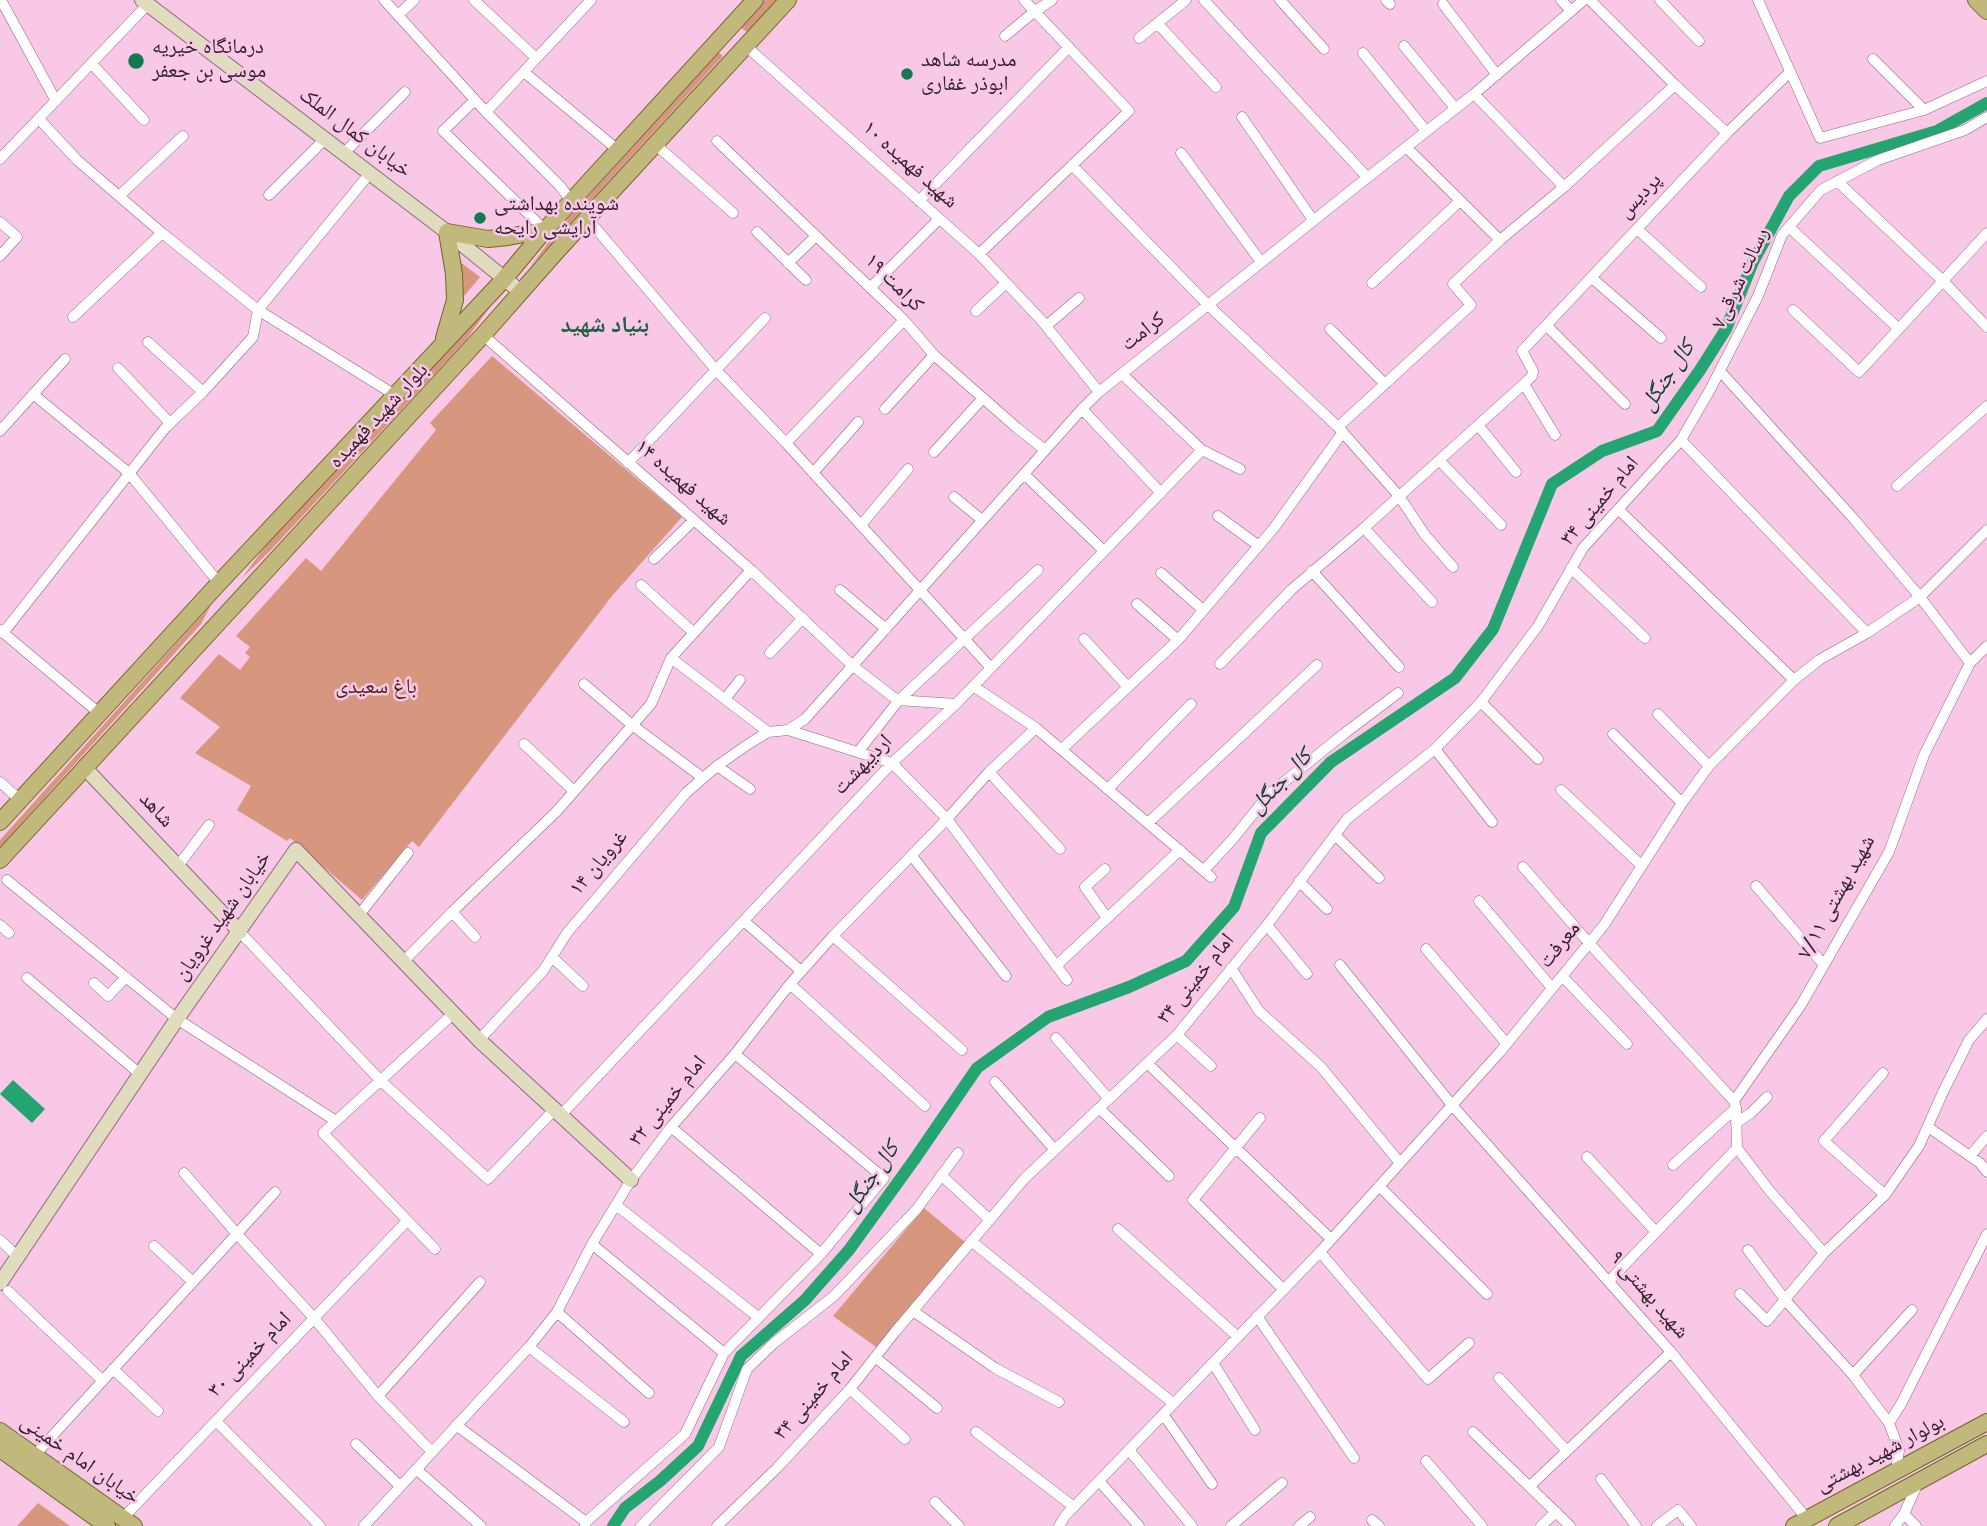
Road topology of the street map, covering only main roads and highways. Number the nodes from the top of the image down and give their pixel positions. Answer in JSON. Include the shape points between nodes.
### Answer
{"nodes":[{"id":1,"x":755,"y":0,"type":"edge"},
{"id":2,"x":788,"y":0,"type":"edge"},
{"id":3,"x":1976,"y":0,"type":"edge"},
{"id":4,"x":1987,"y":11,"type":"edge"},
{"id":5,"x":545,"y":230,"type":"junction"},
{"id":6,"x":544,"y":267,"type":"junction"},
{"id":7,"x":483,"y":335,"type":"junction"},
{"id":8,"x":442,"y":344,"type":"junction"},
{"id":9,"x":219,"y":583,"type":"junction"},
{"id":10,"x":238,"y":601,"type":"junction"},
{"id":11,"x":0,"y":822,"type":"edge"},
{"id":12,"x":0,"y":860,"type":"edge"},
{"id":13,"x":1985,"y":1420,"type":"edge"},
{"id":14,"x":0,"y":1431,"type":"edge"},
{"id":15,"x":1987,"y":1444,"type":"edge"},
{"id":16,"x":0,"y":1450,"type":"edge"},
{"id":17,"x":129,"y":1522,"type":"edge"},
{"id":18,"x":1801,"y":1522,"type":"edge"},
{"id":19,"x":107,"y":1526,"type":"edge"},
{"id":20,"x":1837,"y":1526,"type":"edge"}],
"edges":[{"from":1,"to":5,"type":"main road","name":"بلوار شهید فهمیده"},
{"from":2,"to":6,"type":"main road","name":"بلوار شهید فهمیده"},
{"from":3,"to":4,"type":"main road"},
{"from":5,"to":8,"type":"main road","name":"بلوار شهید فهمیده"},
{"from":5,"to":8,"type":"main road","via":[[488,239],[447,232],[455,300]]},
{"from":6,"to":7,"type":"main road","name":"بلوار شهید فهمیده"},
{"from":6,"to":7,"type":"main road","via":[[541,281],[502,327]]},
{"from":7,"to":10,"type":"main road","name":"بلوار شهید فهمیده"},
{"from":8,"to":9,"type":"main road","name":"بلوار شهید فهمیده"},
{"from":9,"to":10,"type":"main road"},
{"from":9,"to":11,"type":"main road","name":"بلوار شهید فهمیده"},
{"from":10,"to":12,"type":"main road","name":"بلوار شهید فهمیده"},
{"from":13,"to":18,"type":"main road","name":"بولوار شهید بهشتی"},
{"from":14,"to":17,"type":"main road","name":"خیابان امام خمینی"},
{"from":15,"to":20,"type":"main road","name":"بولوار شهید بهشتی"},
{"from":16,"to":19,"type":"main road","name":"خیابان امام خمینی"}]}
